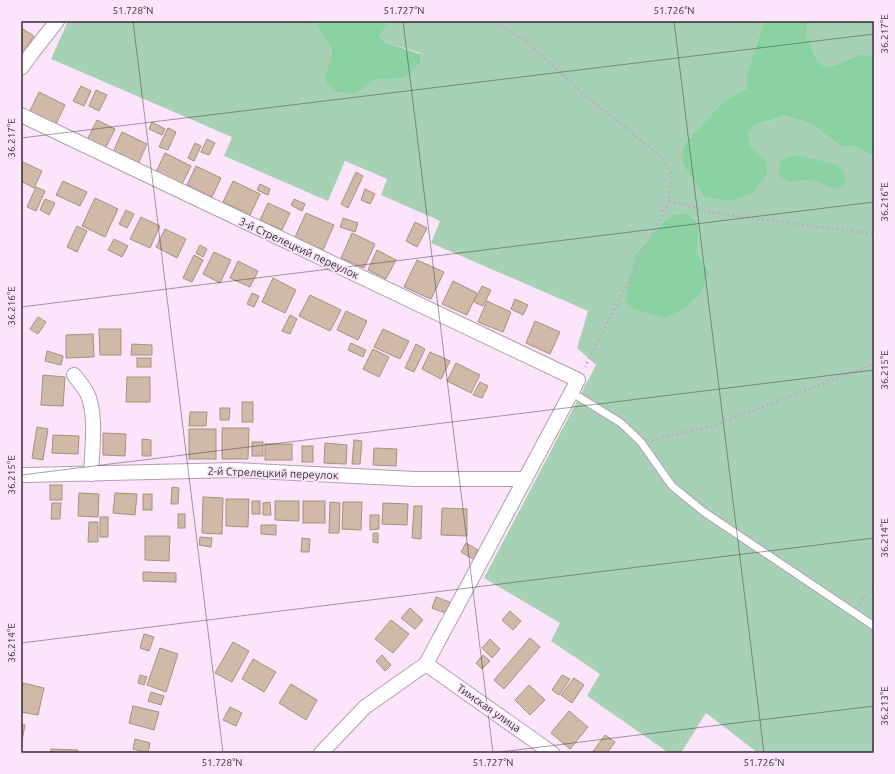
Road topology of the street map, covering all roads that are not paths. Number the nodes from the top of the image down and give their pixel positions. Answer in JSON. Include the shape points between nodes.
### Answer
{"nodes":[{"id":1,"x":57,"y":21,"type":"edge"},
{"id":2,"x":21,"y":68,"type":"edge"},
{"id":3,"x":21,"y":115,"type":"edge"},
{"id":4,"x":74,"y":374,"type":"dead end"},
{"id":5,"x":575,"y":386,"type":"junction"},
{"id":6,"x":91,"y":474,"type":"junction"},
{"id":7,"x":21,"y":475,"type":"edge"},
{"id":8,"x":525,"y":479,"type":"junction"},
{"id":9,"x":874,"y":626,"type":"edge"},
{"id":10,"x":426,"y":664,"type":"junction"},
{"id":11,"x":321,"y":753,"type":"edge"},
{"id":12,"x":552,"y":753,"type":"edge"}],
"edges":[{"from":1,"to":2,"type":"street"},
{"from":3,"to":5,"type":"street","name":"3-й Стрелецкий переулок"},
{"from":4,"to":6,"type":"street","via":[[87,393],[93,410]]},
{"from":5,"to":8,"type":"street"},
{"from":5,"to":9,"type":"lane","via":[[641,442],[672,486],[704,512]]},
{"from":6,"to":7,"type":"street","name":"2-й Стрелецкий переулок"},
{"from":6,"to":8,"type":"street","name":"2-й Стрелецкий переулок","via":[[234,470],[415,479]]},
{"from":8,"to":10,"type":"street"},
{"from":10,"to":11,"type":"street","via":[[365,707]]},
{"from":10,"to":12,"type":"street","name":"Тимская улица"}]}
